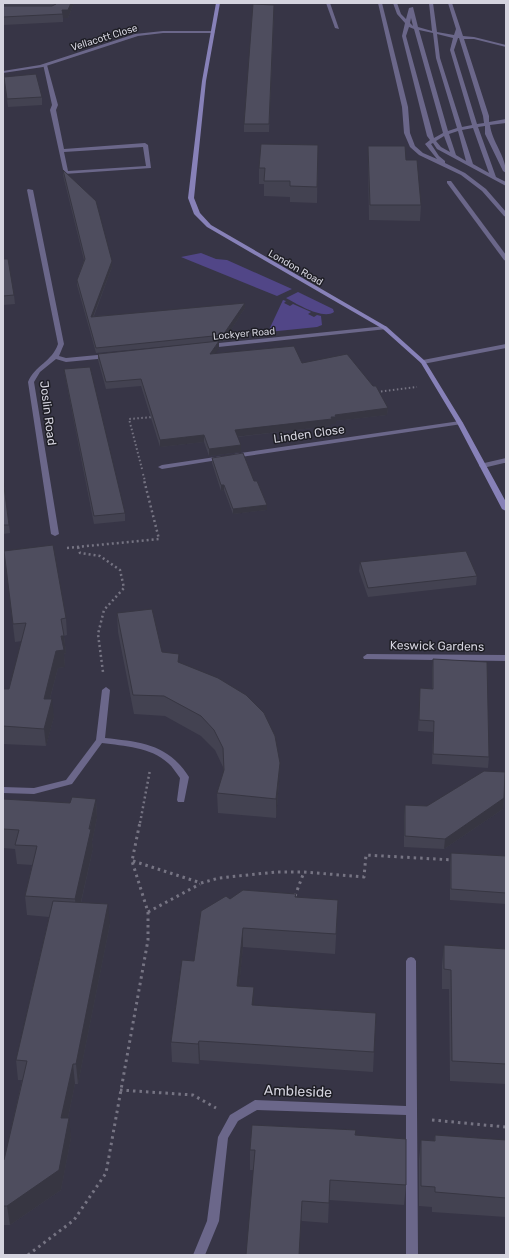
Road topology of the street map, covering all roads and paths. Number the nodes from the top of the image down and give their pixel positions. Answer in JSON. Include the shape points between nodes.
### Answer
{"nodes":[{"id":1,"x":218,"y":3,"type":"edge"},
{"id":2,"x":328,"y":3,"type":"edge"},
{"id":3,"x":395,"y":3,"type":"edge"},
{"id":4,"x":431,"y":3,"type":"edge"},
{"id":5,"x":450,"y":3,"type":"edge"},
{"id":6,"x":382,"y":4,"type":"edge"},
{"id":7,"x":411,"y":6,"type":"edge"},
{"id":8,"x":407,"y":23,"type":"junction"},
{"id":9,"x":337,"y":28,"type":"dead end"},
{"id":10,"x":417,"y":28,"type":"junction"},
{"id":11,"x":212,"y":32,"type":"junction"},
{"id":12,"x":434,"y":32,"type":"junction"},
{"id":13,"x":458,"y":36,"type":"junction"},
{"id":14,"x":506,"y":46,"type":"edge"},
{"id":15,"x":45,"y":64,"type":"junction"},
{"id":16,"x":3,"y":72,"type":"edge"},
{"id":17,"x":506,"y":121,"type":"edge"},
{"id":18,"x":487,"y":124,"type":"junction"},
{"id":19,"x":475,"y":126,"type":"junction"},
{"id":20,"x":459,"y":130,"type":"junction"},
{"id":21,"x":446,"y":133,"type":"junction"},
{"id":22,"x":433,"y":140,"type":"junction"},
{"id":23,"x":61,"y":151,"type":"junction"},
{"id":24,"x":454,"y":156,"type":"junction"},
{"id":25,"x":470,"y":164,"type":"junction"},
{"id":26,"x":452,"y":168,"type":"junction"},
{"id":27,"x":506,"y":171,"type":"edge"},
{"id":28,"x":494,"y":178,"type":"junction"},
{"id":29,"x":449,"y":182,"type":"dead end"},
{"id":30,"x":506,"y":184,"type":"edge"},
{"id":31,"x":30,"y":190,"type":"dead end"},
{"id":32,"x":506,"y":215,"type":"edge"},
{"id":33,"x":506,"y":260,"type":"edge"},
{"id":34,"x":385,"y":328,"type":"junction"},
{"id":35,"x":506,"y":346,"type":"edge"},
{"id":36,"x":201,"y":347,"type":"edge"},
{"id":37,"x":114,"y":355,"type":"edge"},
{"id":38,"x":56,"y":357,"type":"junction"},
{"id":39,"x":423,"y":362,"type":"junction"},
{"id":40,"x":460,"y":423,"type":"junction"},
{"id":41,"x":506,"y":460,"type":"edge"},
{"id":42,"x":483,"y":466,"type":"junction"},
{"id":43,"x":162,"y":467,"type":"dead end"},
{"id":44,"x":506,"y":509,"type":"edge"},
{"id":45,"x":55,"y":534,"type":"dead end"},
{"id":46,"x":78,"y":547,"type":"dead end"},
{"id":47,"x":367,"y":657,"type":"dead end"},
{"id":48,"x":506,"y":658,"type":"edge"},
{"id":49,"x":106,"y":690,"type":"joint"},
{"id":50,"x":100,"y":740,"type":"junction"},
{"id":51,"x":154,"y":750,"type":"junction"},
{"id":52,"x":3,"y":790,"type":"edge"},
{"id":53,"x":181,"y":800,"type":"dead end"},
{"id":54,"x":459,"y":860,"type":"edge"},
{"id":55,"x":132,"y":861,"type":"junction"},
{"id":56,"x":304,"y":872,"type":"junction"},
{"id":57,"x":201,"y":883,"type":"junction"},
{"id":58,"x":293,"y":900,"type":"edge"},
{"id":59,"x":148,"y":912,"type":"junction"},
{"id":60,"x":411,"y":960,"type":"dead end"},
{"id":61,"x":120,"y":1090,"type":"junction"},
{"id":62,"x":412,"y":1115,"type":"junction"},
{"id":63,"x":234,"y":1118,"type":"junction"},
{"id":64,"x":506,"y":1127,"type":"edge"},
{"id":65,"x":28,"y":1255,"type":"edge"},
{"id":66,"x":199,"y":1255,"type":"edge"},
{"id":67,"x":412,"y":1255,"type":"edge"}],
"edges":[{"from":1,"to":11,"type":"street","name":"London Road"},
{"from":2,"to":9,"type":"street"},
{"from":3,"to":8,"type":"street"},
{"from":4,"to":12,"type":"street"},
{"from":5,"to":13,"type":"street"},
{"from":6,"to":26,"type":"street","via":[[405,107],[407,133],[413,147],[421,154]]},
{"from":7,"to":8,"type":"street"},
{"from":7,"to":10,"type":"street"},
{"from":8,"to":10,"type":"street"},
{"from":8,"to":22,"type":"street","via":[[404,36],[416,88]]},
{"from":10,"to":12,"type":"street"},
{"from":10,"to":21,"type":"street"},
{"from":11,"to":15,"type":"street","name":"Vellacott Close","via":[[137,35]]},
{"from":11,"to":34,"type":"street","name":"London Road","via":[[191,198],[197,214],[209,226]]},
{"from":12,"to":13,"type":"street"},
{"from":12,"to":20,"type":"street","via":[[438,58]]},
{"from":13,"to":14,"type":"street"},
{"from":13,"to":18,"type":"street"},
{"from":13,"to":19,"type":"street","via":[[452,50]]},
{"from":15,"to":16,"type":"street","name":"Vellacott Close"},
{"from":15,"to":23,"type":"street","via":[[55,105],[53,110]]},
{"from":17,"to":18,"type":"street"},
{"from":18,"to":19,"type":"street"},
{"from":18,"to":27,"type":"street","via":[[488,134]]},
{"from":19,"to":20,"type":"street"},
{"from":19,"to":28,"type":"street"},
{"from":20,"to":21,"type":"street"},
{"from":20,"to":25,"type":"street"},
{"from":21,"to":22,"type":"street"},
{"from":21,"to":24,"type":"street"},
{"from":22,"to":24,"type":"street","via":[[439,148]]},
{"from":22,"to":26,"type":"street","via":[[428,144],[437,157]]},
{"from":23,"to":23,"type":"street","via":[[145,145],[149,168],[66,173]]},
{"from":24,"to":25,"type":"street"},
{"from":25,"to":28,"type":"street"},
{"from":26,"to":32,"type":"street","via":[[484,190]]},
{"from":28,"to":30,"type":"street"},
{"from":29,"to":33,"type":"street"},
{"from":31,"to":38,"type":"street","via":[[61,344]]},
{"from":34,"to":36,"type":"street","name":"Lockyer Road"},
{"from":34,"to":39,"type":"street","name":"London Road"},
{"from":35,"to":39,"type":"street"},
{"from":37,"to":38,"type":"street","via":[[66,360]]},
{"from":38,"to":45,"type":"street","name":"Joslin Road","via":[[33,375],[31,382]]},
{"from":39,"to":40,"type":"street","name":"London Road"},
{"from":40,"to":42,"type":"street","name":"London Road"},
{"from":40,"to":43,"type":"street","name":"Linden Close"},
{"from":41,"to":42,"type":"street"},
{"from":42,"to":44,"type":"street","name":"London Road"},
{"from":46,"to":49,"type":"path","via":[[80,553],[100,556],[120,570],[124,588],[104,610],[98,634]]},
{"from":47,"to":48,"type":"street","name":"Keswick Gardens"},
{"from":49,"to":50,"type":"street"},
{"from":50,"to":51,"type":"street"},
{"from":50,"to":52,"type":"street","via":[[69,782],[34,791]]},
{"from":51,"to":53,"type":"street","via":[[171,761],[185,777]]},
{"from":51,"to":55,"type":"path"},
{"from":54,"to":56,"type":"path","via":[[366,855],[364,877]]},
{"from":55,"to":57,"type":"path"},
{"from":55,"to":59,"type":"path"},
{"from":56,"to":57,"type":"path","via":[[226,877]]},
{"from":56,"to":58,"type":"path"},
{"from":57,"to":59,"type":"path"},
{"from":59,"to":61,"type":"path","via":[[148,940]]},
{"from":60,"to":62,"type":"street"},
{"from":61,"to":63,"type":"path","via":[[193,1095]]},
{"from":61,"to":65,"type":"path","via":[[106,1173],[74,1220]]},
{"from":62,"to":63,"type":"street","name":"Ambleside","via":[[255,1105]]},
{"from":62,"to":64,"type":"path"},
{"from":62,"to":67,"type":"street"},
{"from":63,"to":66,"type":"street","name":"Ambleside","via":[[223,1137],[213,1221]]}]}
